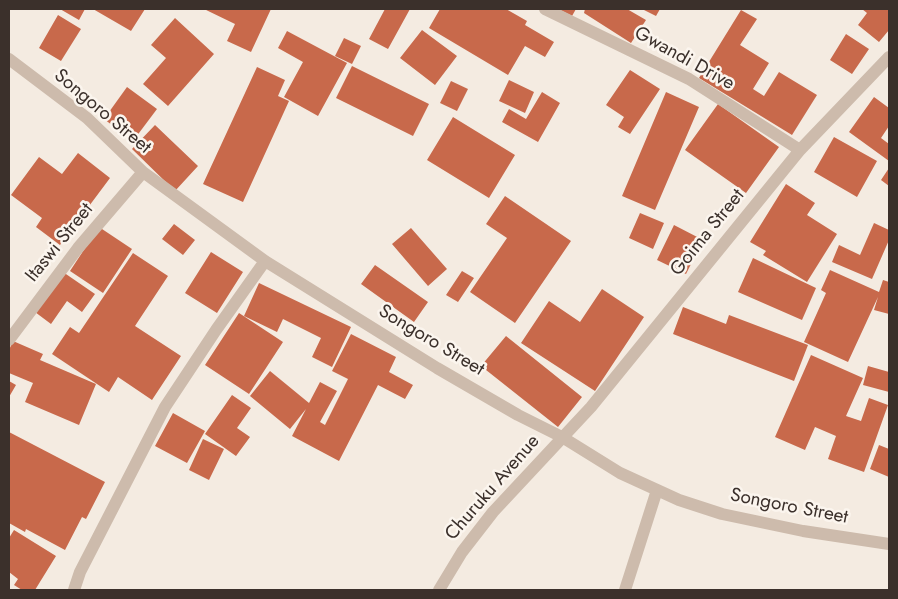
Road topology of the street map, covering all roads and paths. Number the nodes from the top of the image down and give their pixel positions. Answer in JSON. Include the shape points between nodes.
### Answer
{"nodes":[{"id":1,"x":546,"y":9,"type":"edge"},
{"id":2,"x":889,"y":58,"type":"edge"},
{"id":3,"x":9,"y":59,"type":"edge"},
{"id":4,"x":800,"y":150,"type":"junction"},
{"id":5,"x":143,"y":172,"type":"junction"},
{"id":6,"x":265,"y":261,"type":"junction"},
{"id":7,"x":9,"y":340,"type":"edge"},
{"id":8,"x":562,"y":437,"type":"junction"},
{"id":9,"x":657,"y":490,"type":"junction"},
{"id":10,"x":889,"y":544,"type":"edge"},
{"id":11,"x":74,"y":590,"type":"edge"},
{"id":12,"x":439,"y":590,"type":"edge"},
{"id":13,"x":625,"y":590,"type":"edge"}],
"edges":[{"from":1,"to":4,"type":"street","name":"Gwandi Drive","via":[[688,79]]},
{"from":2,"to":4,"type":"street","name":"Goima Street"},
{"from":3,"to":5,"type":"street","name":"Songoro Street","via":[[87,118]]},
{"from":4,"to":8,"type":"street","name":"Goima Street","via":[[591,407]]},
{"from":5,"to":6,"type":"street","name":"Songoro Street"},
{"from":5,"to":7,"type":"street","name":"Itaswi Street","via":[[78,248]]},
{"from":6,"to":8,"type":"street","name":"Songoro Street","via":[[437,368]]},
{"from":6,"to":11,"type":"street","via":[[165,407],[80,572]]},
{"from":8,"to":9,"type":"street","name":"Songoro Street","via":[[620,473]]},
{"from":8,"to":12,"type":"street","name":"Churuku Avenue","via":[[493,512],[462,552]]},
{"from":9,"to":10,"type":"street","name":"Songoro Street","via":[[722,514]]},
{"from":9,"to":13,"type":"street"}]}
